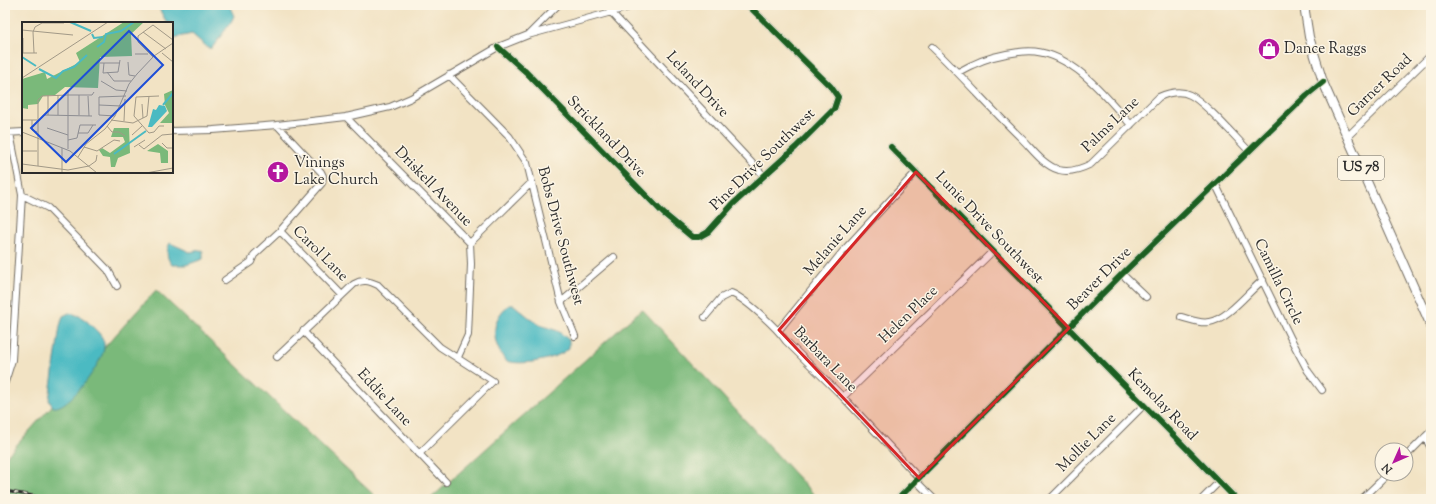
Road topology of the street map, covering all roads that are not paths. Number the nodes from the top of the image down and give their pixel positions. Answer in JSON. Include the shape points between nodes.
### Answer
{"nodes":[{"id":1,"x":558,"y":5,"type":"edge"},
{"id":2,"x":637,"y":5,"type":"edge"},
{"id":3,"x":748,"y":5,"type":"edge"},
{"id":4,"x":1304,"y":5,"type":"edge"},
{"id":5,"x":611,"y":12,"type":"junction"},
{"id":6,"x":528,"y":35,"type":"junction"},
{"id":7,"x":498,"y":47,"type":"junction"},
{"id":8,"x":932,"y":47,"type":"dead end"},
{"id":9,"x":1431,"y":55,"type":"edge"},
{"id":10,"x":958,"y":72,"type":"junction"},
{"id":11,"x":449,"y":75,"type":"junction"},
{"id":12,"x":1323,"y":82,"type":"junction"},
{"id":13,"x":346,"y":117,"type":"junction"},
{"id":14,"x":277,"y":125,"type":"junction"},
{"id":15,"x":1131,"y":125,"type":"junction"},
{"id":16,"x":173,"y":131,"type":"edge"},
{"id":17,"x":22,"y":132,"type":"edge"},
{"id":18,"x":8,"y":133,"type":"edge"},
{"id":19,"x":1347,"y":136,"type":"junction"},
{"id":20,"x":890,"y":147,"type":"dead end"},
{"id":21,"x":1249,"y":151,"type":"junction"},
{"id":22,"x":916,"y":172,"type":"junction"},
{"id":23,"x":764,"y":176,"type":"junction"},
{"id":24,"x":532,"y":182,"type":"junction"},
{"id":25,"x":1215,"y":183,"type":"junction"},
{"id":26,"x":22,"y":195,"type":"junction"},
{"id":27,"x":280,"y":231,"type":"junction"},
{"id":28,"x":699,"y":237,"type":"joint"},
{"id":29,"x":470,"y":243,"type":"junction"},
{"id":30,"x":993,"y":251,"type":"junction"},
{"id":31,"x":614,"y":257,"type":"dead end"},
{"id":32,"x":1122,"y":274,"type":"junction"},
{"id":33,"x":225,"y":280,"type":"dead end"},
{"id":34,"x":1263,"y":280,"type":"junction"},
{"id":35,"x":117,"y":286,"type":"dead end"},
{"id":36,"x":342,"y":295,"type":"junction"},
{"id":37,"x":1146,"y":297,"type":"dead end"},
{"id":38,"x":562,"y":302,"type":"junction"},
{"id":39,"x":705,"y":317,"type":"dead end"},
{"id":40,"x":1181,"y":317,"type":"dead end"},
{"id":41,"x":1431,"y":326,"type":"edge"},
{"id":42,"x":1069,"y":328,"type":"junction"},
{"id":43,"x":779,"y":330,"type":"junction"},
{"id":44,"x":303,"y":331,"type":"junction"},
{"id":45,"x":575,"y":336,"type":"dead end"},
{"id":46,"x":277,"y":357,"type":"dead end"},
{"id":47,"x":458,"y":358,"type":"junction"},
{"id":48,"x":5,"y":382,"type":"edge"},
{"id":49,"x":1322,"y":390,"type":"dead end"},
{"id":50,"x":843,"y":398,"type":"junction"},
{"id":51,"x":1144,"y":405,"type":"junction"},
{"id":52,"x":1431,"y":431,"type":"edge"},
{"id":53,"x":1425,"y":438,"type":"junction"},
{"id":54,"x":1414,"y":448,"type":"edge"},
{"id":55,"x":1431,"y":448,"type":"edge"},
{"id":56,"x":419,"y":454,"type":"junction"},
{"id":57,"x":917,"y":480,"type":"junction"},
{"id":58,"x":446,"y":482,"type":"dead end"},
{"id":59,"x":1219,"y":482,"type":"junction"},
{"id":60,"x":1380,"y":482,"type":"edge"},
{"id":61,"x":898,"y":499,"type":"edge"},
{"id":62,"x":934,"y":499,"type":"edge"},
{"id":63,"x":1050,"y":499,"type":"edge"},
{"id":64,"x":1202,"y":499,"type":"edge"},
{"id":65,"x":1236,"y":499,"type":"edge"},
{"id":66,"x":1362,"y":499,"type":"edge"}],
"edges":[{"from":1,"to":6,"type":"street"},
{"from":2,"to":5,"type":"street"},
{"from":3,"to":23,"type":"street","name":"Pine Drive Southwest","via":[[838,96],[834,108]]},
{"from":4,"to":12,"type":"main road","number":"US 78","via":[[1309,36]]},
{"from":5,"to":6,"type":"street"},
{"from":5,"to":23,"type":"street","name":"Leland Drive"},
{"from":6,"to":7,"type":"street"},
{"from":7,"to":11,"type":"street"},
{"from":7,"to":28,"type":"street","name":"Strickland Drive","via":[[526,72],[661,212],[692,238]]},
{"from":8,"to":10,"type":"street","name":"Palms Lane"},
{"from":9,"to":19,"type":"street","name":"Garner Road"},
{"from":10,"to":15,"type":"street","via":[[972,65],[1020,52],[1051,55],[1076,69]]},
{"from":10,"to":15,"type":"street","name":"Palms Lane","via":[[1039,157],[1058,170],[1066,172],[1091,164]]},
{"from":11,"to":13,"type":"street","via":[[390,107]]},
{"from":11,"to":24,"type":"street","name":"Bobs Drive Southwest","via":[[510,136],[527,163]]},
{"from":12,"to":19,"type":"main road","number":"US 78"},
{"from":12,"to":21,"type":"street","name":"Beaver Drive"},
{"from":13,"to":14,"type":"street"},
{"from":13,"to":29,"type":"street","name":"Driskell Avenue"},
{"from":14,"to":16,"type":"street"},
{"from":14,"to":27,"type":"street","via":[[323,176],[320,186]]},
{"from":15,"to":21,"type":"street","name":"Palms Lane","via":[[1159,97],[1177,92],[1190,95]]},
{"from":17,"to":18,"type":"street"},
{"from":18,"to":26,"type":"street"},
{"from":19,"to":41,"type":"main road","number":"US 78"},
{"from":20,"to":22,"type":"street","name":"Lunie Drive Southwest"},
{"from":21,"to":25,"type":"street","name":"Beaver Drive"},
{"from":22,"to":30,"type":"street","name":"Lunie Drive Southwest"},
{"from":22,"to":43,"type":"street","name":"Melanie Lane","via":[[844,250]]},
{"from":23,"to":28,"type":"street","name":"Pine Drive Southwest","via":[[733,204],[708,232]]},
{"from":24,"to":29,"type":"street"},
{"from":24,"to":38,"type":"street","name":"Bobs Drive Southwest"},
{"from":25,"to":32,"type":"street","name":"Beaver Drive"},
{"from":25,"to":34,"type":"street","name":"Camilla Circle"},
{"from":26,"to":35,"type":"street","via":[[48,208],[108,270]]},
{"from":26,"to":48,"type":"street","via":[[12,360]]},
{"from":27,"to":33,"type":"street","via":[[254,255],[251,262]]},
{"from":27,"to":36,"type":"street","name":"Carol Lane"},
{"from":29,"to":47,"type":"street","name":"Driskell Avenue","via":[[468,335]]},
{"from":30,"to":42,"type":"street","name":"Lunie Drive Southwest"},
{"from":30,"to":50,"type":"street","name":"Helen Place"},
{"from":31,"to":38,"type":"street"},
{"from":32,"to":37,"type":"street"},
{"from":32,"to":42,"type":"street","name":"Beaver Drive"},
{"from":34,"to":40,"type":"street","via":[[1229,311],[1215,320],[1202,322]]},
{"from":34,"to":49,"type":"street","name":"Camilla Circle","via":[[1308,371]]},
{"from":36,"to":44,"type":"street"},
{"from":36,"to":47,"type":"street","via":[[361,280],[378,285],[440,347]]},
{"from":38,"to":45,"type":"street","name":"Bobs Drive Southwest"},
{"from":39,"to":43,"type":"street","name":"Barbara Lane","via":[[721,298],[731,293]]},
{"from":42,"to":51,"type":"street","name":"Kemolay Road"},
{"from":42,"to":57,"type":"street","name":"Beaver Drive"},
{"from":43,"to":50,"type":"street","name":"Barbara Lane","via":[[786,341]]},
{"from":44,"to":46,"type":"street"},
{"from":44,"to":56,"type":"street","name":"Eddie Lane"},
{"from":47,"to":56,"type":"street","via":[[493,381]]},
{"from":50,"to":57,"type":"street","name":"Barbara Lane"},
{"from":51,"to":59,"type":"street","name":"Kemolay Road"},
{"from":51,"to":63,"type":"street","name":"Mollie Lane"},
{"from":52,"to":53,"type":"street"},
{"from":53,"to":54,"type":"street"},
{"from":53,"to":55,"type":"street"},
{"from":56,"to":58,"type":"street","name":"Eddie Lane"},
{"from":57,"to":61,"type":"street","name":"Beaver Drive"},
{"from":57,"to":62,"type":"street","name":"Barbara Lane"},
{"from":59,"to":64,"type":"street"},
{"from":59,"to":65,"type":"street","name":"Kemolay Road"},
{"from":60,"to":66,"type":"street"}]}
